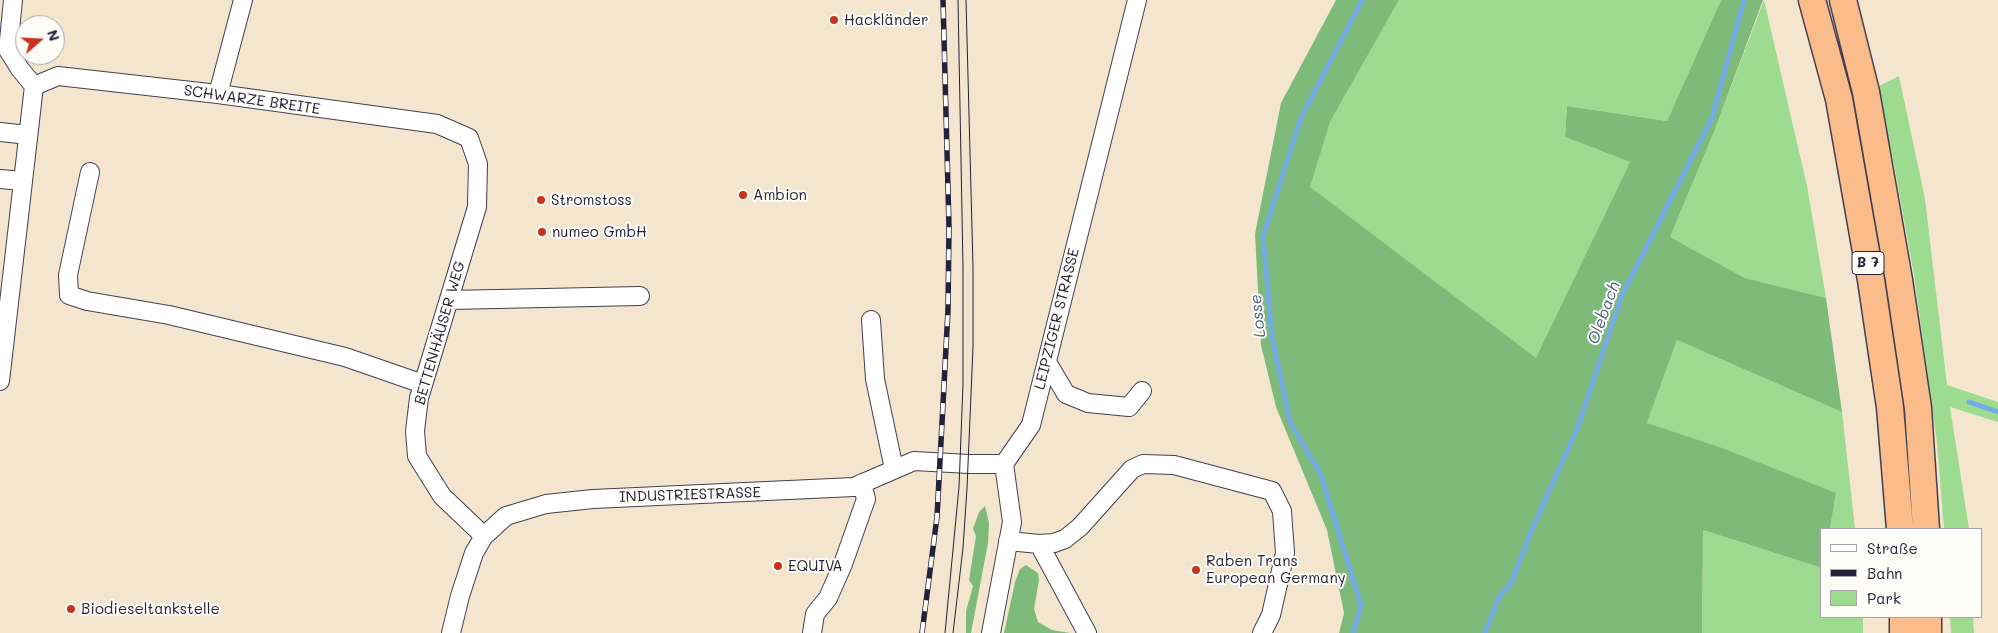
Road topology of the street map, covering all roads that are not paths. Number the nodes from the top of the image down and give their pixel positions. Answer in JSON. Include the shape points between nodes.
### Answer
{"nodes":[{"id":1,"x":13,"y":0,"type":"edge"},
{"id":2,"x":242,"y":0,"type":"edge"},
{"id":3,"x":1136,"y":0,"type":"edge"},
{"id":4,"x":1812,"y":0,"type":"edge"},
{"id":5,"x":1842,"y":0,"type":"edge"},
{"id":6,"x":34,"y":86,"type":"junction"},
{"id":7,"x":218,"y":94,"type":"junction"},
{"id":8,"x":0,"y":132,"type":"edge"},
{"id":9,"x":28,"y":135,"type":"junction"},
{"id":10,"x":469,"y":138,"type":"joint"},
{"id":11,"x":90,"y":172,"type":"dead end"},
{"id":12,"x":0,"y":179,"type":"edge"},
{"id":13,"x":22,"y":181,"type":"junction"},
{"id":14,"x":640,"y":296,"type":"dead end"},
{"id":15,"x":449,"y":300,"type":"junction"},
{"id":16,"x":871,"y":320,"type":"dead end"},
{"id":17,"x":1047,"y":362,"type":"junction"},
{"id":18,"x":0,"y":381,"type":"edge"},
{"id":19,"x":423,"y":384,"type":"junction"},
{"id":20,"x":1142,"y":391,"type":"dead end"},
{"id":21,"x":1004,"y":464,"type":"junction"},
{"id":22,"x":894,"y":468,"type":"junction"},
{"id":23,"x":862,"y":483,"type":"junction"},
{"id":24,"x":1900,"y":528,"type":"edge"},
{"id":25,"x":1926,"y":528,"type":"edge"},
{"id":26,"x":484,"y":536,"type":"junction"},
{"id":27,"x":1008,"y":541,"type":"junction"},
{"id":28,"x":1039,"y":544,"type":"junction"},
{"id":29,"x":1903,"y":618,"type":"edge"},
{"id":30,"x":1928,"y":618,"type":"edge"},
{"id":31,"x":452,"y":633,"type":"edge"},
{"id":32,"x":812,"y":633,"type":"edge"},
{"id":33,"x":990,"y":633,"type":"edge"},
{"id":34,"x":1087,"y":633,"type":"edge"},
{"id":35,"x":1262,"y":633,"type":"edge"},
{"id":36,"x":1903,"y":633,"type":"edge"},
{"id":37,"x":1928,"y":633,"type":"edge"}],
"edges":[{"from":1,"to":6,"type":"street","via":[[8,50]]},
{"from":2,"to":7,"type":"street"},
{"from":3,"to":17,"type":"street","name":"LEIPZIGER STRASSE"},
{"from":4,"to":24,"type":"highway","number":"B 7","via":[[1840,100],[1871,280],[1890,407]]},
{"from":5,"to":25,"type":"highway","number":"B 7","via":[[1866,92],[1898,280],[1918,408]]},
{"from":6,"to":7,"type":"street","name":"SCHWARZE BREITE","via":[[58,76]]},
{"from":6,"to":9,"type":"street"},
{"from":7,"to":10,"type":"street","name":"SCHWARZE BREITE","via":[[437,124]]},
{"from":8,"to":9,"type":"street"},
{"from":9,"to":13,"type":"street"},
{"from":10,"to":15,"type":"street","name":"BETTENHÄUSER WEG","via":[[478,164],[478,207]]},
{"from":11,"to":19,"type":"street","via":[[68,275],[69,295],[345,357]]},
{"from":12,"to":13,"type":"street"},
{"from":13,"to":18,"type":"street"},
{"from":14,"to":15,"type":"street"},
{"from":15,"to":19,"type":"street","name":"BETTENHÄUSER WEG"},
{"from":16,"to":22,"type":"street","via":[[875,379]]},
{"from":17,"to":20,"type":"street","via":[[1066,394],[1088,403],[1129,407]]},
{"from":17,"to":21,"type":"street","name":"LEIPZIGER STRASSE","via":[[1031,425]]},
{"from":19,"to":26,"type":"street","name":"BETTENHÄUSER WEG","via":[[415,431],[417,456],[442,496]]},
{"from":21,"to":22,"type":"street","name":"INDUSTRIESTRASSE","via":[[914,461]]},
{"from":21,"to":27,"type":"street","via":[[1012,522]]},
{"from":22,"to":23,"type":"street","name":"INDUSTRIESTRASSE"},
{"from":23,"to":26,"type":"street","name":"INDUSTRIESTRASSE","via":[[844,488],[546,504],[506,516]]},
{"from":23,"to":32,"type":"street","via":[[866,499],[828,598],[815,614]]},
{"from":26,"to":31,"type":"street","name":"INDUSTRIESTRASSE","via":[[474,553]]},
{"from":27,"to":28,"type":"street"},
{"from":27,"to":33,"type":"street"},
{"from":28,"to":34,"type":"street"},
{"from":28,"to":35,"type":"street","via":[[1066,539],[1080,528],[1132,469],[1143,464],[1174,466],[1272,490],[1282,512],[1285,553],[1271,615]]},
{"from":29,"to":36,"type":"highway"},
{"from":30,"to":37,"type":"highway"}]}
